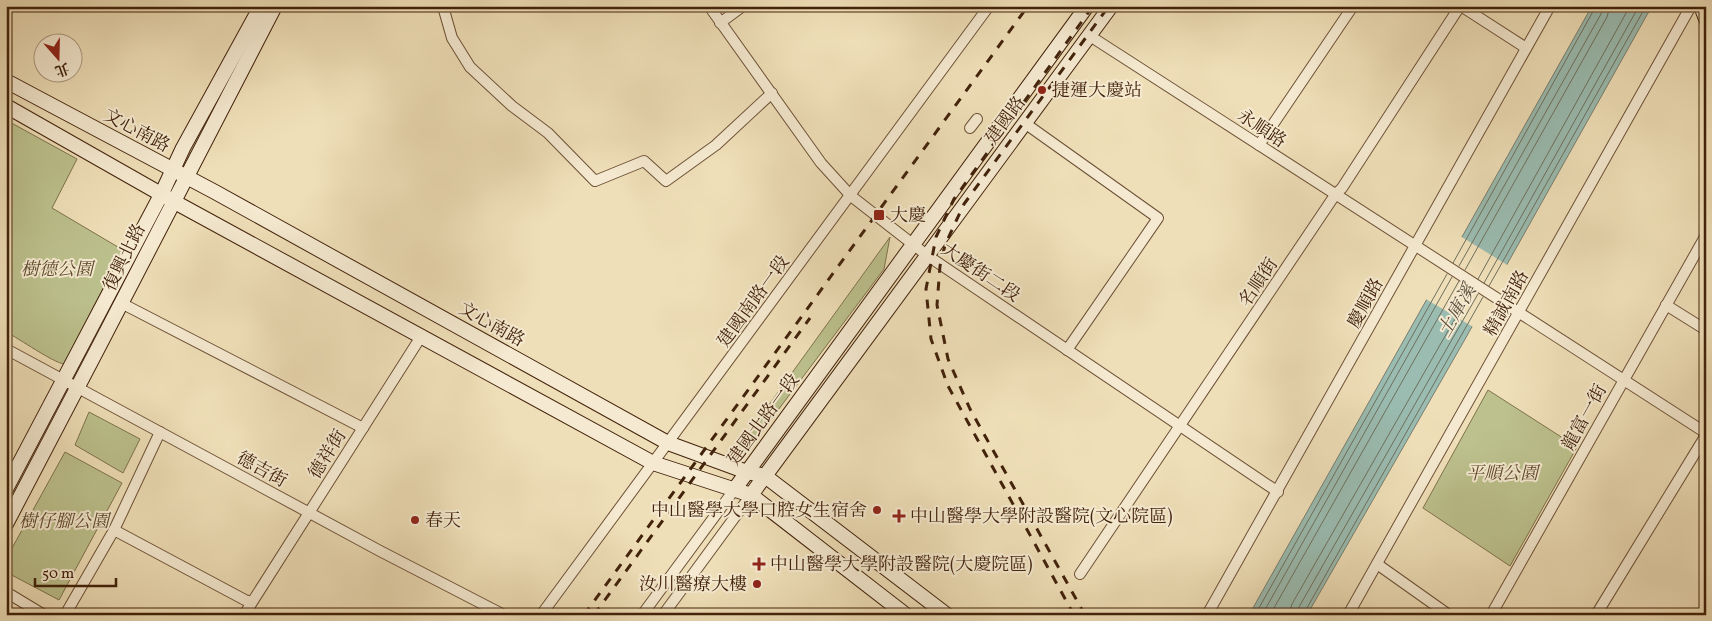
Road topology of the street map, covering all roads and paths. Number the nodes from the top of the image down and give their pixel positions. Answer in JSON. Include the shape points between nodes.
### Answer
{"nodes":[{"id":1,"x":261,"y":6,"type":"edge"},
{"id":2,"x":274,"y":6,"type":"edge"},
{"id":3,"x":709,"y":6,"type":"edge"},
{"id":4,"x":743,"y":6,"type":"edge"},
{"id":5,"x":989,"y":6,"type":"edge"},
{"id":6,"x":1086,"y":6,"type":"edge"},
{"id":7,"x":1112,"y":6,"type":"edge"},
{"id":8,"x":1353,"y":6,"type":"edge"},
{"id":9,"x":1460,"y":6,"type":"edge"},
{"id":10,"x":1550,"y":6,"type":"edge"},
{"id":11,"x":1691,"y":6,"type":"edge"},
{"id":12,"x":1701,"y":6,"type":"edge"},
{"id":13,"x":444,"y":10,"type":"dead end"},
{"id":14,"x":1706,"y":19,"type":"edge"},
{"id":15,"x":720,"y":23,"type":"junction"},
{"id":16,"x":1090,"y":36,"type":"junction"},
{"id":17,"x":1526,"y":48,"type":"junction"},
{"id":18,"x":6,"y":81,"type":"edge"},
{"id":19,"x":772,"y":93,"type":"junction"},
{"id":20,"x":6,"y":106,"type":"edge"},
{"id":21,"x":1026,"y":124,"type":"junction"},
{"id":22,"x":1258,"y":145,"type":"junction"},
{"id":23,"x":172,"y":170,"type":"junction"},
{"id":24,"x":185,"y":177,"type":"junction"},
{"id":25,"x":162,"y":193,"type":"junction"},
{"id":26,"x":1335,"y":195,"type":"junction"},
{"id":27,"x":851,"y":196,"type":"junction"},
{"id":28,"x":174,"y":200,"type":"junction"},
{"id":29,"x":1706,"y":235,"type":"edge"},
{"id":30,"x":914,"y":244,"type":"junction"},
{"id":31,"x":1416,"y":247,"type":"junction"},
{"id":32,"x":928,"y":256,"type":"junction"},
{"id":33,"x":123,"y":304,"type":"junction"},
{"id":34,"x":1666,"y":305,"type":"junction"},
{"id":35,"x":1519,"y":313,"type":"junction"},
{"id":36,"x":1706,"y":330,"type":"edge"},
{"id":37,"x":422,"y":335,"type":"junction"},
{"id":38,"x":6,"y":348,"type":"edge"},
{"id":39,"x":1067,"y":350,"type":"junction"},
{"id":40,"x":64,"y":380,"type":"junction"},
{"id":41,"x":1624,"y":380,"type":"junction"},
{"id":42,"x":78,"y":388,"type":"junction"},
{"id":43,"x":1182,"y":426,"type":"junction"},
{"id":44,"x":362,"y":428,"type":"junction"},
{"id":45,"x":160,"y":432,"type":"junction"},
{"id":46,"x":1706,"y":434,"type":"edge"},
{"id":47,"x":668,"y":443,"type":"junction"},
{"id":48,"x":653,"y":463,"type":"junction"},
{"id":49,"x":747,"y":472,"type":"junction"},
{"id":50,"x":765,"y":476,"type":"junction"},
{"id":51,"x":6,"y":489,"type":"edge"},
{"id":52,"x":734,"y":490,"type":"junction"},
{"id":53,"x":1278,"y":492,"type":"junction"},
{"id":54,"x":752,"y":495,"type":"junction"},
{"id":55,"x":309,"y":513,"type":"junction"},
{"id":56,"x":6,"y":524,"type":"edge"},
{"id":57,"x":114,"y":530,"type":"junction"},
{"id":58,"x":1377,"y":564,"type":"junction"},
{"id":59,"x":1080,"y":574,"type":"dead end"},
{"id":60,"x":6,"y":592,"type":"edge"},
{"id":61,"x":252,"y":602,"type":"junction"},
{"id":62,"x":44,"y":615,"type":"edge"},
{"id":63,"x":65,"y":615,"type":"edge"},
{"id":64,"x":244,"y":615,"type":"edge"},
{"id":65,"x":504,"y":615,"type":"edge"},
{"id":66,"x":541,"y":615,"type":"edge"},
{"id":67,"x":642,"y":615,"type":"edge"},
{"id":68,"x":663,"y":615,"type":"edge"},
{"id":69,"x":906,"y":615,"type":"edge"},
{"id":70,"x":947,"y":615,"type":"edge"},
{"id":71,"x":1208,"y":615,"type":"edge"},
{"id":72,"x":1348,"y":615,"type":"edge"},
{"id":73,"x":1449,"y":615,"type":"edge"},
{"id":74,"x":1491,"y":615,"type":"edge"},
{"id":75,"x":1596,"y":615,"type":"edge"}],
"edges":[{"from":1,"to":23,"type":"main road","name":"復興北路"},
{"from":2,"to":24,"type":"main road","name":"復興北路"},
{"from":3,"to":15,"type":"street","name":"大慶街二段"},
{"from":4,"to":15,"type":"street"},
{"from":5,"to":27,"type":"street","name":"建國南路一段"},
{"from":6,"to":30,"type":"main road","name":"建國路"},
{"from":7,"to":16,"type":"main road","name":"建國路"},
{"from":8,"to":22,"type":"street"},
{"from":9,"to":17,"type":"street"},
{"from":9,"to":26,"type":"street","name":"名順街"},
{"from":10,"to":17,"type":"street","name":"慶順路"},
{"from":11,"to":35,"type":"street","name":"精誠南路"},
{"from":12,"to":14,"type":"main road"},
{"from":13,"to":19,"type":"street","via":[[452,38],[470,67],[548,134],[595,181],[644,161],[666,181],[716,145]]},
{"from":15,"to":19,"type":"street","name":"大慶街二段"},
{"from":16,"to":21,"type":"main road","name":"建國路"},
{"from":16,"to":22,"type":"street","name":"永順路"},
{"from":17,"to":31,"type":"street","name":"慶順路"},
{"from":18,"to":23,"type":"main road","name":"文心南路"},
{"from":19,"to":27,"type":"street","name":"大慶街二段","via":[[821,163]]},
{"from":20,"to":25,"type":"main road"},
{"from":21,"to":32,"type":"main road","name":"建國路"},
{"from":21,"to":39,"type":"street","via":[[1158,218]]},
{"from":22,"to":26,"type":"street","name":"永順路"},
{"from":23,"to":24,"type":"main road","name":"文心南路"},
{"from":23,"to":25,"type":"main road","name":"復興北路"},
{"from":24,"to":28,"type":"main road","name":"復興北路"},
{"from":24,"to":47,"type":"main road","name":"文心南路"},
{"from":25,"to":28,"type":"main road"},
{"from":25,"to":40,"type":"main road","name":"復興北路"},
{"from":26,"to":31,"type":"street","name":"永順路"},
{"from":26,"to":43,"type":"street","name":"名順街"},
{"from":27,"to":30,"type":"street","name":"大慶街二段"},
{"from":27,"to":47,"type":"street","name":"建國南路一段"},
{"from":28,"to":33,"type":"main road","name":"復興北路"},
{"from":28,"to":37,"type":"main road"},
{"from":29,"to":34,"type":"street","name":"龍富一街"},
{"from":30,"to":32,"type":"street","name":"大慶街二段"},
{"from":30,"to":49,"type":"main road","name":"建國北路一段"},
{"from":31,"to":35,"type":"street","name":"永順路"},
{"from":31,"to":53,"type":"street","name":"慶順路"},
{"from":32,"to":39,"type":"street","name":"大慶街二段"},
{"from":32,"to":50,"type":"main road","name":"建國北路一段"},
{"from":33,"to":42,"type":"main road","name":"復興北路"},
{"from":33,"to":44,"type":"street"},
{"from":34,"to":36,"type":"street"},
{"from":34,"to":41,"type":"street","name":"龍富一街"},
{"from":35,"to":41,"type":"street"},
{"from":35,"to":58,"type":"street","name":"精誠南路"},
{"from":37,"to":44,"type":"street","name":"德祥街"},
{"from":37,"to":48,"type":"main road"},
{"from":38,"to":40,"type":"street","name":"德吉街"},
{"from":39,"to":43,"type":"street","name":"大慶街二段"},
{"from":40,"to":42,"type":"street","name":"德吉街"},
{"from":40,"to":51,"type":"main road","name":"復興北路"},
{"from":41,"to":46,"type":"street"},
{"from":41,"to":74,"type":"street","name":"龍富一街"},
{"from":42,"to":45,"type":"street","name":"德吉街"},
{"from":42,"to":56,"type":"main road","name":"復興北路"},
{"from":43,"to":53,"type":"street","name":"大慶街二段"},
{"from":43,"to":59,"type":"street","name":"名順街"},
{"from":44,"to":55,"type":"street","name":"德祥街"},
{"from":45,"to":55,"type":"street","name":"德吉街"},
{"from":45,"to":57,"type":"street"},
{"from":46,"to":75,"type":"street"},
{"from":47,"to":48,"type":"street","name":"建國南路一段"},
{"from":47,"to":49,"type":"main road","name":"文心南路"},
{"from":48,"to":52,"type":"main road"},
{"from":48,"to":66,"type":"street","name":"建國南路一段"},
{"from":49,"to":50,"type":"main road","name":"文心南路"},
{"from":49,"to":52,"type":"main road","name":"建國北路一段"},
{"from":50,"to":54,"type":"main road","name":"建國北路一段"},
{"from":50,"to":70,"type":"main road","name":"文心南路"},
{"from":52,"to":54,"type":"main road"},
{"from":52,"to":67,"type":"street","name":"建國北路一段"},
{"from":53,"to":71,"type":"street","name":"慶順路"},
{"from":54,"to":68,"type":"street","name":"建國北路一段"},
{"from":54,"to":69,"type":"main road"},
{"from":55,"to":61,"type":"street","name":"德祥街"},
{"from":55,"to":65,"type":"street","name":"德吉街"},
{"from":57,"to":61,"type":"street"},
{"from":57,"to":63,"type":"street"},
{"from":58,"to":72,"type":"street","name":"精誠南路"},
{"from":58,"to":73,"type":"street"},
{"from":60,"to":62,"type":"street"},
{"from":61,"to":64,"type":"street","name":"德祥街"}]}
